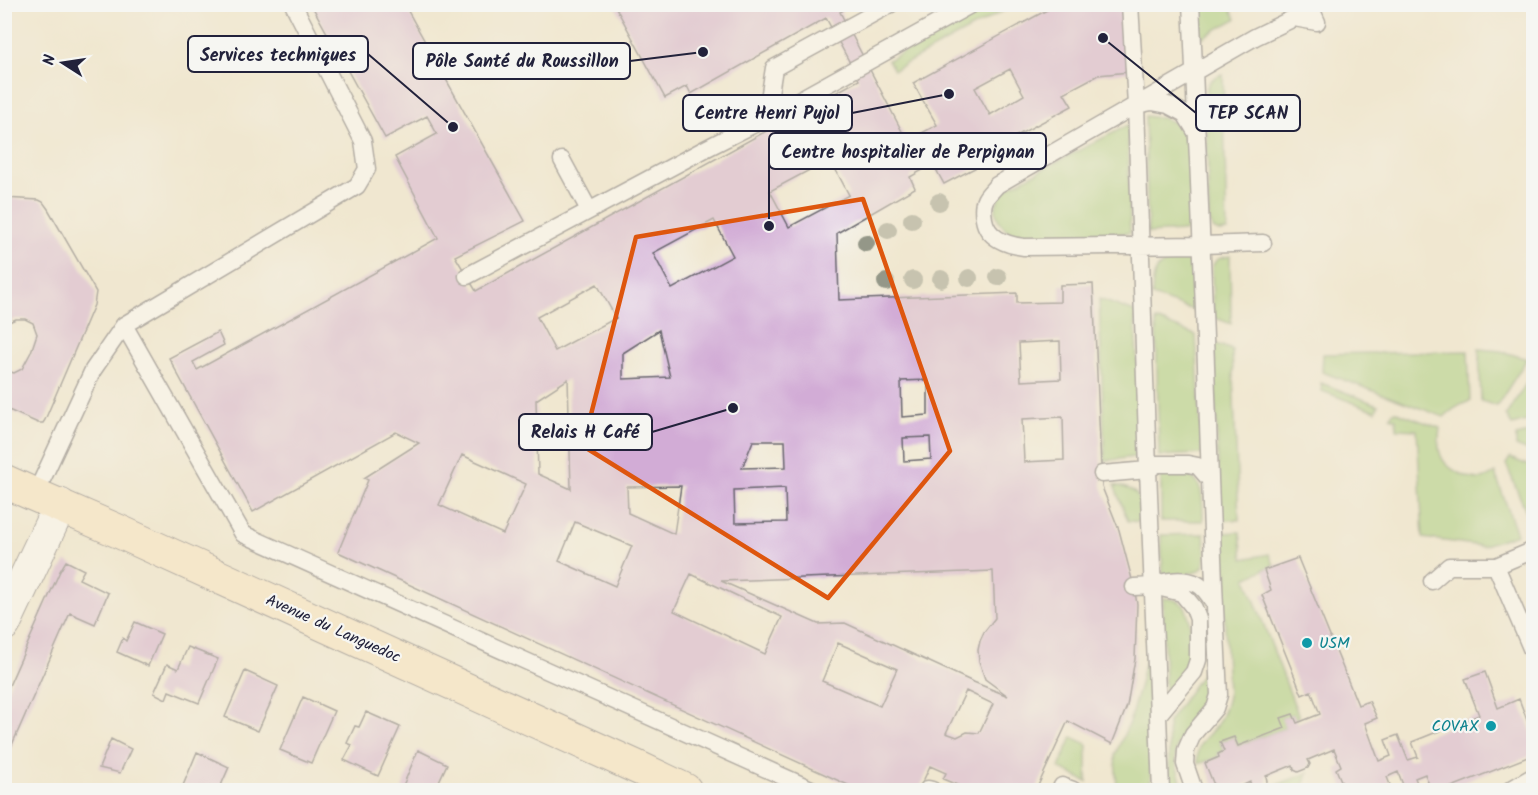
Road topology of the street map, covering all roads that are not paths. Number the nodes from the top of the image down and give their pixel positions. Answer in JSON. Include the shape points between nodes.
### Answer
{"nodes":[{"id":1,"x":292,"y":4,"type":"edge"},
{"id":2,"x":891,"y":4,"type":"edge"},
{"id":3,"x":972,"y":4,"type":"edge"},
{"id":4,"x":1130,"y":4,"type":"edge"},
{"id":5,"x":1191,"y":4,"type":"edge"},
{"id":6,"x":1310,"y":4,"type":"edge"},
{"id":7,"x":1195,"y":72,"type":"junction"},
{"id":8,"x":1136,"y":105,"type":"junction"},
{"id":9,"x":766,"y":118,"type":"junction"},
{"id":10,"x":1197,"y":134,"type":"junction"},
{"id":11,"x":562,"y":160,"type":"dead end"},
{"id":12,"x":589,"y":210,"type":"junction"},
{"id":13,"x":1263,"y":243,"type":"dead end"},
{"id":14,"x":1202,"y":245,"type":"junction"},
{"id":15,"x":1141,"y":246,"type":"junction"},
{"id":16,"x":467,"y":276,"type":"dead end"},
{"id":17,"x":124,"y":325,"type":"junction"},
{"id":18,"x":1148,"y":470,"type":"junction"},
{"id":19,"x":1102,"y":474,"type":"dead end"},
{"id":20,"x":1210,"y":480,"type":"junction"},
{"id":21,"x":4,"y":481,"type":"edge"},
{"id":22,"x":47,"y":500,"type":"junction"},
{"id":23,"x":1533,"y":550,"type":"edge"},
{"id":24,"x":1496,"y":566,"type":"junction"},
{"id":25,"x":1432,"y":581,"type":"dead end"},
{"id":26,"x":1153,"y":586,"type":"junction"},
{"id":27,"x":1134,"y":587,"type":"dead end"},
{"id":28,"x":1214,"y":603,"type":"junction"},
{"id":29,"x":4,"y":624,"type":"edge"},
{"id":30,"x":1533,"y":655,"type":"edge"},
{"id":31,"x":1158,"y":715,"type":"junction"},
{"id":32,"x":1533,"y":776,"type":"edge"},
{"id":33,"x":668,"y":786,"type":"edge"},
{"id":34,"x":691,"y":790,"type":"edge"},
{"id":35,"x":813,"y":790,"type":"edge"},
{"id":36,"x":1060,"y":790,"type":"edge"},
{"id":37,"x":1073,"y":790,"type":"edge"},
{"id":38,"x":1161,"y":790,"type":"edge"},
{"id":39,"x":1194,"y":790,"type":"edge"},
{"id":40,"x":1510,"y":790,"type":"edge"}],
"edges":[{"from":1,"to":17,"type":"lane","via":[[363,141],[367,169],[357,186]]},
{"from":2,"to":9,"type":"lane","via":[[774,68]]},
{"from":3,"to":9,"type":"lane"},
{"from":4,"to":8,"type":"lane"},
{"from":5,"to":7,"type":"lane"},
{"from":6,"to":7,"type":"lane","via":[[1317,22],[1294,18]]},
{"from":7,"to":8,"type":"lane"},
{"from":7,"to":10,"type":"lane"},
{"from":8,"to":10,"type":"lane","via":[[1168,105],[1185,114]]},
{"from":8,"to":15,"type":"lane"},
{"from":8,"to":15,"type":"lane","via":[[997,185],[985,200],[983,212],[985,225],[995,237],[1011,245]]},
{"from":9,"to":12,"type":"lane"},
{"from":10,"to":14,"type":"lane"},
{"from":11,"to":12,"type":"lane"},
{"from":12,"to":16,"type":"lane"},
{"from":13,"to":14,"type":"lane"},
{"from":14,"to":15,"type":"lane"},
{"from":14,"to":20,"type":"lane"},
{"from":15,"to":18,"type":"lane"},
{"from":17,"to":22,"type":"lane","via":[[93,370]]},
{"from":17,"to":35,"type":"lane","via":[[243,534]]},
{"from":18,"to":19,"type":"lane"},
{"from":18,"to":20,"type":"lane","via":[[1157,464],[1188,464],[1198,466]]},
{"from":18,"to":26,"type":"lane"},
{"from":20,"to":28,"type":"lane"},
{"from":21,"to":22,"type":"main road","name":"Avenue du Languedoc"},
{"from":22,"to":29,"type":"street"},
{"from":22,"to":33,"type":"main road","name":"Avenue du Languedoc"},
{"from":23,"to":24,"type":"lane"},
{"from":24,"to":25,"type":"lane","via":[[1449,566]]},
{"from":24,"to":30,"type":"lane"},
{"from":26,"to":27,"type":"lane"},
{"from":26,"to":28,"type":"lane","via":[[1184,581],[1199,585]]},
{"from":26,"to":31,"type":"lane"},
{"from":26,"to":31,"type":"lane","via":[[1182,593],[1198,619],[1198,660],[1194,672]]},
{"from":28,"to":39,"type":"lane","via":[[1219,695],[1215,708],[1193,734],[1186,750],[1185,764]]},
{"from":31,"to":38,"type":"lane"},
{"from":32,"to":40,"type":"lane"},
{"from":33,"to":34,"type":"main road","name":"Avenue du Languedoc"},
{"from":36,"to":37,"type":"lane","via":[[1062,786]]}]}
